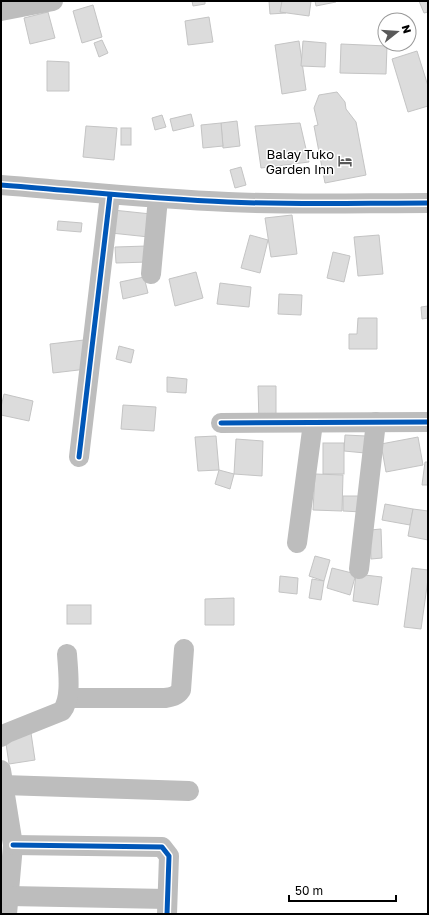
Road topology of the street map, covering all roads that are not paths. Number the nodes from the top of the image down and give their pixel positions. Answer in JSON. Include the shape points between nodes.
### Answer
{"nodes":[{"id":1,"x":52,"y":1,"type":"edge"},
{"id":2,"x":1,"y":12,"type":"edge"},
{"id":3,"x":1,"y":185,"type":"edge"},
{"id":4,"x":110,"y":195,"type":"junction"},
{"id":5,"x":158,"y":198,"type":"junction"},
{"id":6,"x":428,"y":203,"type":"edge"},
{"id":7,"x":151,"y":274,"type":"dead end"},
{"id":8,"x":376,"y":422,"type":"junction"},
{"id":9,"x":428,"y":422,"type":"edge"},
{"id":10,"x":221,"y":423,"type":"dead end"},
{"id":11,"x":313,"y":423,"type":"junction"},
{"id":12,"x":79,"y":457,"type":"dead end"},
{"id":13,"x":297,"y":543,"type":"dead end"},
{"id":14,"x":359,"y":569,"type":"dead end"},
{"id":15,"x":184,"y":649,"type":"dead end"},
{"id":16,"x":67,"y":654,"type":"dead end"},
{"id":17,"x":68,"y":698,"type":"junction"},
{"id":18,"x":1,"y":737,"type":"edge"},
{"id":19,"x":2,"y":777,"type":"edge"},
{"id":20,"x":189,"y":791,"type":"dead end"},
{"id":21,"x":13,"y":846,"type":"junction"},
{"id":22,"x":8,"y":905,"type":"edge"},
{"id":23,"x":167,"y":907,"type":"edge"}],
"edges":[{"from":1,"to":2,"type":"street"},
{"from":3,"to":4,"type":"street"},
{"from":4,"to":5,"type":"street"},
{"from":4,"to":12,"type":"street"},
{"from":5,"to":6,"type":"street","via":[[229,202]]},
{"from":5,"to":7,"type":"street"},
{"from":8,"to":9,"type":"street"},
{"from":8,"to":11,"type":"street"},
{"from":8,"to":14,"type":"street"},
{"from":10,"to":11,"type":"street"},
{"from":11,"to":13,"type":"street"},
{"from":15,"to":17,"type":"street","via":[[181,690],[172,697]]},
{"from":16,"to":17,"type":"street"},
{"from":17,"to":18,"type":"street","via":[[62,711]]},
{"from":19,"to":20,"type":"street"},
{"from":19,"to":21,"type":"street"},
{"from":21,"to":22,"type":"street"},
{"from":21,"to":23,"type":"street","via":[[162,847],[168,856]]},
{"from":22,"to":23,"type":"street"}]}
